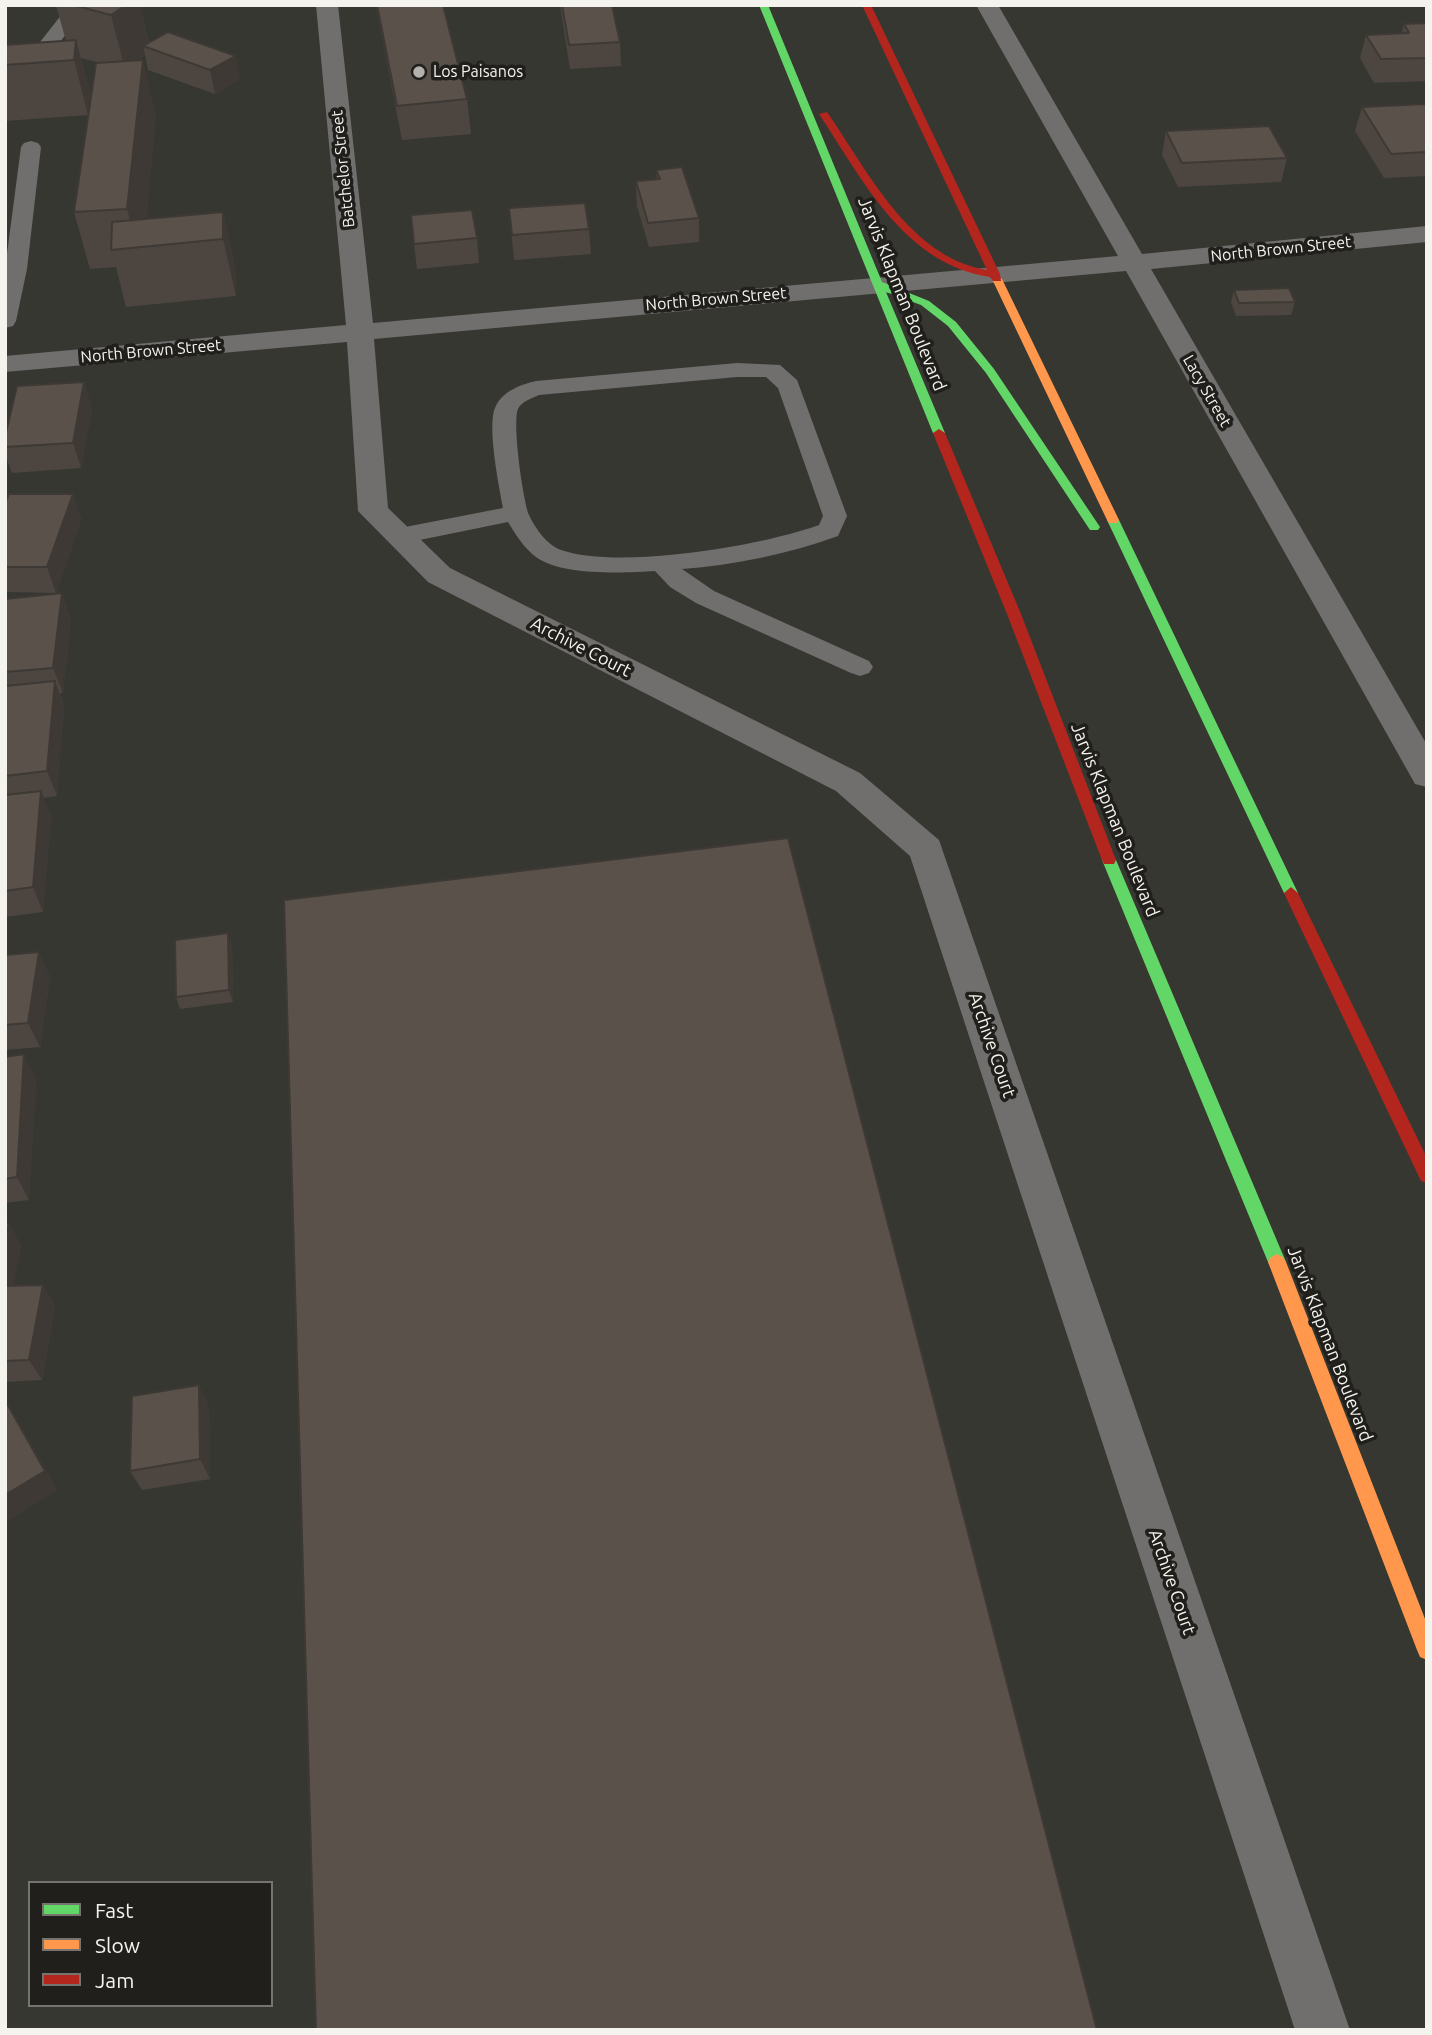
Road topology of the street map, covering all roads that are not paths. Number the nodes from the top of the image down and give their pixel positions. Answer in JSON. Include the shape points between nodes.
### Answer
{"nodes":[{"id":1,"x":79,"y":5,"type":"edge"},
{"id":2,"x":327,"y":5,"type":"edge"},
{"id":3,"x":763,"y":5,"type":"edge"},
{"id":4,"x":866,"y":5,"type":"edge"},
{"id":5,"x":987,"y":5,"type":"edge"},
{"id":6,"x":786,"y":61,"type":"junction"},
{"id":7,"x":5,"y":73,"type":"edge"},
{"id":8,"x":31,"y":147,"type":"dead end"},
{"id":9,"x":1427,"y":234,"type":"edge"},
{"id":10,"x":1133,"y":263,"type":"junction"},
{"id":11,"x":995,"y":274,"type":"junction"},
{"id":12,"x":877,"y":284,"type":"junction"},
{"id":13,"x":5,"y":321,"type":"edge"},
{"id":14,"x":360,"y":332,"type":"junction"},
{"id":15,"x":5,"y":364,"type":"edge"},
{"id":16,"x":516,"y":513,"type":"junction"},
{"id":17,"x":400,"y":537,"type":"junction"},
{"id":18,"x":661,"y":562,"type":"junction"},
{"id":19,"x":1174,"y":648,"type":"junction"},
{"id":20,"x":860,"y":667,"type":"dead end"},
{"id":21,"x":1427,"y":775,"type":"edge"},
{"id":22,"x":1427,"y":1176,"type":"edge"},
{"id":23,"x":1427,"y":1650,"type":"edge"},
{"id":24,"x":1322,"y":2030,"type":"edge"}],
"edges":[{"from":1,"to":7,"type":"lane","via":[[44,50]]},
{"from":2,"to":14,"type":"street","name":"Batchelor Street"},
{"from":3,"to":6,"type":"highway","name":"Jarvis Klapman Boulevard"},
{"from":4,"to":11,"type":"highway"},
{"from":5,"to":10,"type":"street","name":"Lacy Street"},
{"from":6,"to":11,"type":"highway","via":[[918,239],[946,260]]},
{"from":6,"to":12,"type":"highway","name":"Jarvis Klapman Boulevard"},
{"from":8,"to":13,"type":"lane"},
{"from":9,"to":10,"type":"street","name":"North Brown Street"},
{"from":10,"to":11,"type":"street","name":"North Brown Street"},
{"from":10,"to":21,"type":"street","name":"Lacy Street"},
{"from":11,"to":12,"type":"street","name":"North Brown Street"},
{"from":11,"to":19,"type":"highway"},
{"from":12,"to":14,"type":"street","name":"North Brown Street"},
{"from":12,"to":19,"type":"highway","via":[[925,303],[952,324],[997,382]]},
{"from":12,"to":23,"type":"highway","name":"Jarvis Klapman Boulevard","via":[[1014,614],[1116,878],[1258,1213]]},
{"from":14,"to":15,"type":"street","name":"North Brown Street"},
{"from":14,"to":17,"type":"street","name":"Archive Court","via":[[373,511]]},
{"from":16,"to":17,"type":"lane"},
{"from":16,"to":18,"type":"lane","via":[[548,554],[578,563]]},
{"from":16,"to":18,"type":"lane","via":[[503,425],[506,409],[519,394],[536,388],[772,370],[789,385],[835,516],[829,530],[807,541]]},
{"from":17,"to":24,"type":"street","name":"Archive Court","via":[[439,575],[848,782],[926,849]]},
{"from":18,"to":20,"type":"lane","via":[[679,581],[705,597]]},
{"from":19,"to":22,"type":"highway"}]}
